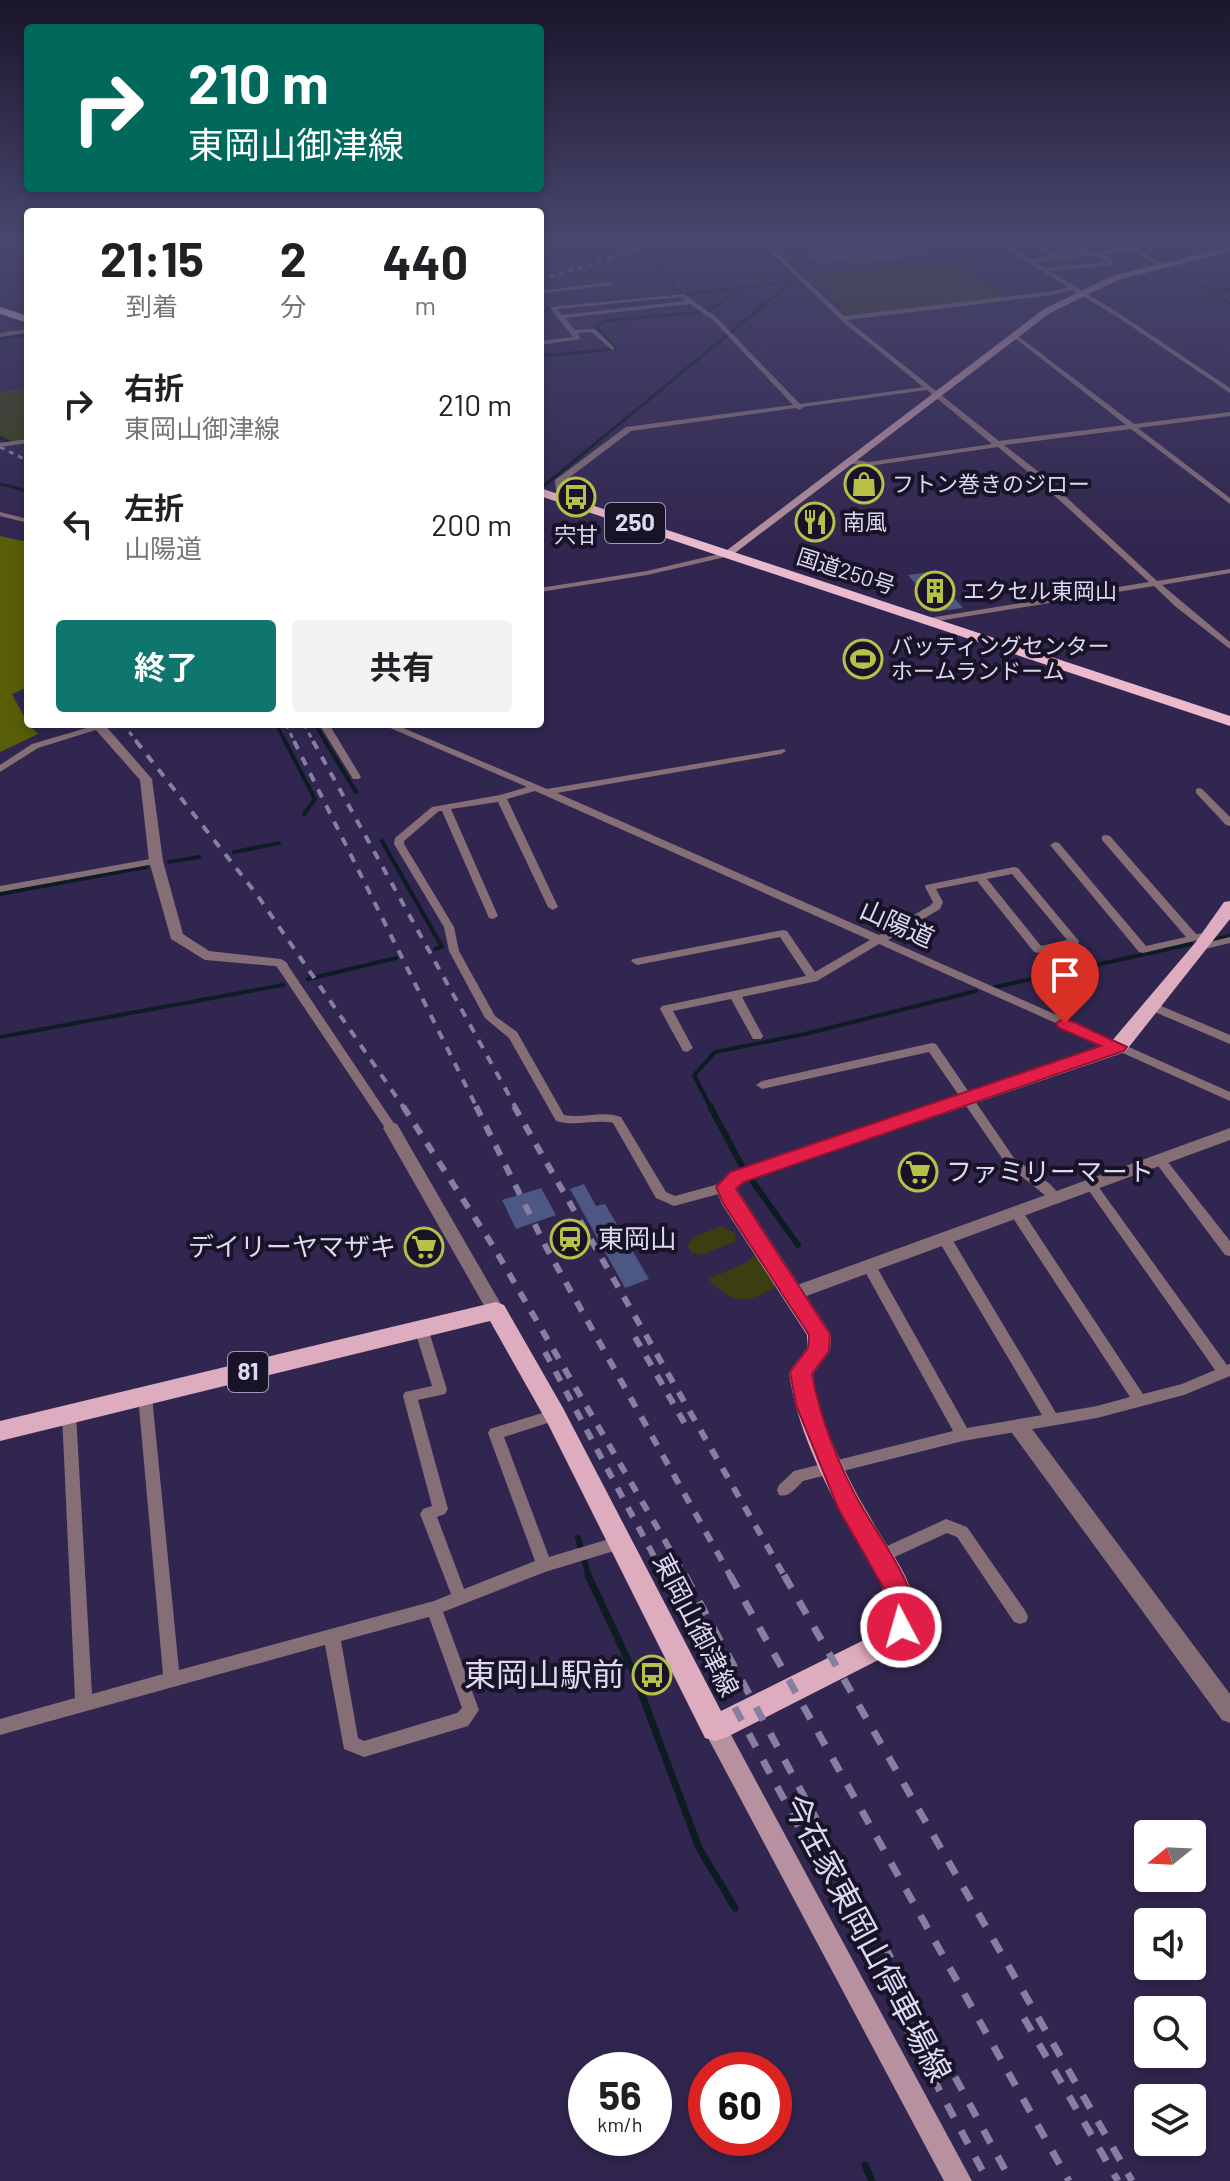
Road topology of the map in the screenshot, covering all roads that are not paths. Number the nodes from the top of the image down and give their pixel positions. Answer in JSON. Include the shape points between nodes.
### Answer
{"nodes":[{"id":1,"x":579,"y":340,"type":"edge"},
{"id":2,"x":603,"y":340,"type":"edge"},
{"id":3,"x":734,"y":340,"type":"edge"},
{"id":4,"x":871,"y":340,"type":"edge"},
{"id":5,"x":1007,"y":340,"type":"edge"},
{"id":6,"x":1020,"y":340,"type":"edge"},
{"id":7,"x":1152,"y":340,"type":"edge"},
{"id":8,"x":544,"y":348,"type":"edge"},
{"id":9,"x":587,"y":348,"type":"dead end"},
{"id":10,"x":612,"y":348,"type":"dead end"},
{"id":11,"x":548,"y":353,"type":"dead end"},
{"id":12,"x":933,"y":391,"type":"junction"},
{"id":13,"x":1230,"y":391,"type":"edge"},
{"id":14,"x":800,"y":408,"type":"junction"},
{"id":15,"x":1230,"y":414,"type":"edge"},
{"id":16,"x":1133,"y":427,"type":"junction"},
{"id":17,"x":24,"y":442,"type":"edge"},
{"id":18,"x":0,"y":445,"type":"edge"},
{"id":19,"x":996,"y":445,"type":"junction"},
{"id":20,"x":849,"y":461,"type":"junction"},
{"id":21,"x":544,"y":493,"type":"edge"},
{"id":22,"x":560,"y":498,"type":"junction"},
{"id":23,"x":1230,"y":502,"type":"edge"},
{"id":24,"x":0,"y":514,"type":"edge"},
{"id":25,"x":0,"y":521,"type":"edge"},
{"id":26,"x":24,"y":523,"type":"edge"},
{"id":27,"x":24,"y":524,"type":"edge"},
{"id":28,"x":727,"y":554,"type":"junction"},
{"id":29,"x":1230,"y":571,"type":"edge"},
{"id":30,"x":1156,"y":583,"type":"junction"},
{"id":31,"x":544,"y":589,"type":"edge"},
{"id":32,"x":929,"y":621,"type":"junction"},
{"id":33,"x":1230,"y":646,"type":"edge"},
{"id":34,"x":1230,"y":721,"type":"edge"},
{"id":35,"x":98,"y":728,"type":"edge"},
{"id":36,"x":107,"y":728,"type":"edge"},
{"id":37,"x":326,"y":728,"type":"edge"},
{"id":38,"x":395,"y":728,"type":"edge"},
{"id":39,"x":781,"y":751,"type":"dead end"},
{"id":40,"x":0,"y":769,"type":"edge"},
{"id":41,"x":356,"y":777,"type":"dead end"},
{"id":42,"x":540,"y":790,"type":"junction"},
{"id":43,"x":1199,"y":791,"type":"dead end"},
{"id":44,"x":501,"y":798,"type":"junction"},
{"id":45,"x":446,"y":809,"type":"junction"},
{"id":46,"x":1230,"y":823,"type":"edge"},
{"id":47,"x":1106,"y":838,"type":"dead end"},
{"id":48,"x":1055,"y":845,"type":"dead end"},
{"id":49,"x":156,"y":861,"type":"junction"},
{"id":50,"x":980,"y":877,"type":"junction"},
{"id":51,"x":0,"y":889,"type":"edge"},
{"id":52,"x":1230,"y":906,"type":"edge"},
{"id":53,"x":553,"y":907,"type":"dead end"},
{"id":54,"x":493,"y":916,"type":"dead end"},
{"id":55,"x":1201,"y":940,"type":"junction"},
{"id":56,"x":1230,"y":940,"type":"edge"},
{"id":57,"x":880,"y":941,"type":"junction"},
{"id":58,"x":637,"y":961,"type":"dead end"},
{"id":59,"x":281,"y":964,"type":"joint"},
{"id":60,"x":818,"y":977,"type":"junction"},
{"id":61,"x":735,"y":995,"type":"junction"},
{"id":62,"x":1154,"y":1007,"type":"junction"},
{"id":63,"x":757,"y":1036,"type":"dead end"},
{"id":64,"x":1230,"y":1040,"type":"edge"},
{"id":65,"x":1118,"y":1047,"type":"junction"},
{"id":66,"x":687,"y":1048,"type":"dead end"},
{"id":67,"x":762,"y":1085,"type":"dead end"},
{"id":68,"x":1230,"y":1097,"type":"edge"},
{"id":69,"x":966,"y":1100,"type":"junction"},
{"id":70,"x":391,"y":1128,"type":"joint"},
{"id":71,"x":1230,"y":1134,"type":"edge"},
{"id":72,"x":1160,"y":1160,"type":"junction"},
{"id":73,"x":1091,"y":1185,"type":"junction"},
{"id":74,"x":726,"y":1187,"type":"junction"},
{"id":75,"x":1056,"y":1197,"type":"junction"},
{"id":76,"x":1016,"y":1212,"type":"junction"},
{"id":77,"x":944,"y":1238,"type":"junction"},
{"id":78,"x":1230,"y":1251,"type":"edge"},
{"id":79,"x":869,"y":1266,"type":"junction"},
{"id":80,"x":795,"y":1293,"type":"junction"},
{"id":81,"x":496,"y":1311,"type":"junction"},
{"id":82,"x":422,"y":1331,"type":"junction"},
{"id":83,"x":1227,"y":1371,"type":"edge"},
{"id":84,"x":145,"y":1396,"type":"junction"},
{"id":85,"x":1139,"y":1399,"type":"junction"},
{"id":86,"x":69,"y":1414,"type":"junction"},
{"id":87,"x":555,"y":1415,"type":"junction"},
{"id":88,"x":1052,"y":1419,"type":"junction"},
{"id":89,"x":1019,"y":1427,"type":"junction"},
{"id":90,"x":0,"y":1431,"type":"edge"},
{"id":91,"x":963,"y":1435,"type":"junction"},
{"id":92,"x":835,"y":1467,"type":"junction"},
{"id":93,"x":784,"y":1490,"type":"dead end"},
{"id":94,"x":619,"y":1543,"type":"junction"},
{"id":95,"x":879,"y":1557,"type":"junction"},
{"id":96,"x":544,"y":1565,"type":"junction"},
{"id":97,"x":460,"y":1598,"type":"junction"},
{"id":98,"x":434,"y":1608,"type":"junction"},
{"id":99,"x":1020,"y":1617,"type":"dead end"},
{"id":100,"x":332,"y":1637,"type":"junction"},
{"id":101,"x":172,"y":1681,"type":"junction"},
{"id":102,"x":84,"y":1704,"type":"junction"},
{"id":103,"x":1230,"y":1712,"type":"edge"},
{"id":104,"x":0,"y":1727,"type":"edge"},
{"id":105,"x":715,"y":1728,"type":"junction"},
{"id":106,"x":959,"y":2181,"type":"edge"}],
"edges":[{"from":1,"to":9,"type":"street"},
{"from":2,"to":10,"type":"street"},
{"from":3,"to":14,"type":"street"},
{"from":4,"to":12,"type":"street"},
{"from":5,"to":12,"type":"main road"},
{"from":6,"to":16,"type":"street"},
{"from":7,"to":13,"type":"street"},
{"from":8,"to":11,"type":"street"},
{"from":12,"to":14,"type":"street"},
{"from":12,"to":19,"type":"street"},
{"from":12,"to":20,"type":"main road"},
{"from":14,"to":22,"type":"street","via":[[629,429],[558,482]]},
{"from":15,"to":16,"type":"street"},
{"from":16,"to":19,"type":"street"},
{"from":16,"to":23,"type":"street"},
{"from":17,"to":18,"type":"street"},
{"from":19,"to":20,"type":"street","via":[[869,464]]},
{"from":19,"to":30,"type":"street","via":[[1037,475]]},
{"from":20,"to":28,"type":"main road"},
{"from":21,"to":22,"type":"highway","name":"国道250号","number":"250"},
{"from":22,"to":28,"type":"highway","name":"国道250号","number":"250"},
{"from":24,"to":26,"type":"street"},
{"from":25,"to":27,"type":"street"},
{"from":28,"to":31,"type":"street"},
{"from":28,"to":32,"type":"highway","name":"国道250号","number":"250"},
{"from":29,"to":30,"type":"street"},
{"from":30,"to":32,"type":"street"},
{"from":30,"to":33,"type":"street"},
{"from":32,"to":34,"type":"highway","name":"国道250号","number":"250"},
{"from":35,"to":40,"type":"street","via":[[35,746]]},
{"from":36,"to":49,"type":"street","via":[[146,779]]},
{"from":37,"to":41,"type":"street"},
{"from":38,"to":42,"type":"street","name":"山陽道"},
{"from":39,"to":42,"type":"street"},
{"from":42,"to":44,"type":"street"},
{"from":42,"to":57,"type":"street","name":"山陽道"},
{"from":43,"to":46,"type":"street"},
{"from":44,"to":45,"type":"street"},
{"from":44,"to":53,"type":"street"},
{"from":45,"to":54,"type":"street"},
{"from":45,"to":74,"type":"street","via":[[436,809],[399,844],[449,927],[454,951],[491,1018],[513,1035],[560,1118],[570,1123],[606,1115],[617,1120],[661,1195],[674,1201]]},
{"from":47,"to":55,"type":"street"},
{"from":48,"to":55,"type":"street","via":[[1143,950]]},
{"from":49,"to":51,"type":"street"},
{"from":49,"to":59,"type":"street","via":[[172,927],[181,941],[215,957]]},
{"from":50,"to":50,"type":"street","via":[[1038,950],[1074,942],[1014,870]]},
{"from":50,"to":57,"type":"street","via":[[930,887],[936,907]]},
{"from":52,"to":55,"type":"main road"},
{"from":55,"to":56,"type":"street"},
{"from":55,"to":62,"type":"main road"},
{"from":57,"to":60,"type":"street"},
{"from":57,"to":65,"type":"street","name":"山陽道"},
{"from":58,"to":60,"type":"street","via":[[783,933]]},
{"from":59,"to":70,"type":"street"},
{"from":60,"to":61,"type":"street"},
{"from":61,"to":63,"type":"street"},
{"from":61,"to":66,"type":"street","via":[[666,1009]]},
{"from":62,"to":64,"type":"street"},
{"from":62,"to":65,"type":"main road"},
{"from":65,"to":68,"type":"street","name":"山陽道"},
{"from":65,"to":69,"type":"main road"},
{"from":67,"to":69,"type":"street","via":[[932,1047]]},
{"from":69,"to":74,"type":"main road","via":[[737,1177]]},
{"from":69,"to":75,"type":"street","via":[[1010,1161]]},
{"from":70,"to":81,"type":"street"},
{"from":71,"to":72,"type":"street"},
{"from":72,"to":73,"type":"street"},
{"from":72,"to":78,"type":"street"},
{"from":73,"to":75,"type":"street"},
{"from":73,"to":83,"type":"street"},
{"from":74,"to":80,"type":"main road","name":"東岡山御津線"},
{"from":75,"to":76,"type":"street"},
{"from":76,"to":77,"type":"street"},
{"from":76,"to":85,"type":"street"},
{"from":77,"to":79,"type":"street"},
{"from":77,"to":88,"type":"street"},
{"from":79,"to":80,"type":"street"},
{"from":79,"to":91,"type":"street"},
{"from":80,"to":92,"type":"main road","name":"東岡山御津線","via":[[819,1334],[821,1345],[801,1372],[801,1381]]},
{"from":81,"to":82,"type":"main road","number":"81"},
{"from":81,"to":87,"type":"main road","name":"東岡山御津線"},
{"from":82,"to":84,"type":"main road","number":"81"},
{"from":82,"to":97,"type":"street","via":[[440,1390],[410,1396],[440,1509],[428,1514]]},
{"from":83,"to":85,"type":"street","via":[[1184,1389]]},
{"from":84,"to":86,"type":"main road","number":"81"},
{"from":84,"to":101,"type":"street"},
{"from":85,"to":88,"type":"street"},
{"from":86,"to":90,"type":"main road","number":"81"},
{"from":86,"to":102,"type":"street"},
{"from":87,"to":94,"type":"main road","name":"東岡山御津線"},
{"from":87,"to":96,"type":"street","via":[[495,1433]]},
{"from":88,"to":89,"type":"street"},
{"from":89,"to":91,"type":"street"},
{"from":89,"to":103,"type":"street"},
{"from":91,"to":92,"type":"street"},
{"from":92,"to":93,"type":"street","via":[[799,1476]]},
{"from":92,"to":95,"type":"main road","name":"東岡山御津線","via":[[850,1508]]},
{"from":94,"to":96,"type":"street"},
{"from":94,"to":105,"type":"main road","name":"東岡山御津線"},
{"from":95,"to":99,"type":"street","via":[[946,1526],[962,1532]]},
{"from":95,"to":105,"type":"main road","name":"東岡山御津線","via":[[898,1590],[902,1610],[901,1627],[889,1641]]},
{"from":96,"to":97,"type":"street"},
{"from":97,"to":98,"type":"street"},
{"from":98,"to":100,"type":"street"},
{"from":98,"to":100,"type":"street","via":[[471,1710],[462,1720],[364,1749],[350,1743]]},
{"from":100,"to":101,"type":"street"},
{"from":101,"to":102,"type":"street"},
{"from":102,"to":104,"type":"street"},
{"from":105,"to":106,"type":"main road","name":"今在家東岡山停車場線"}]}
